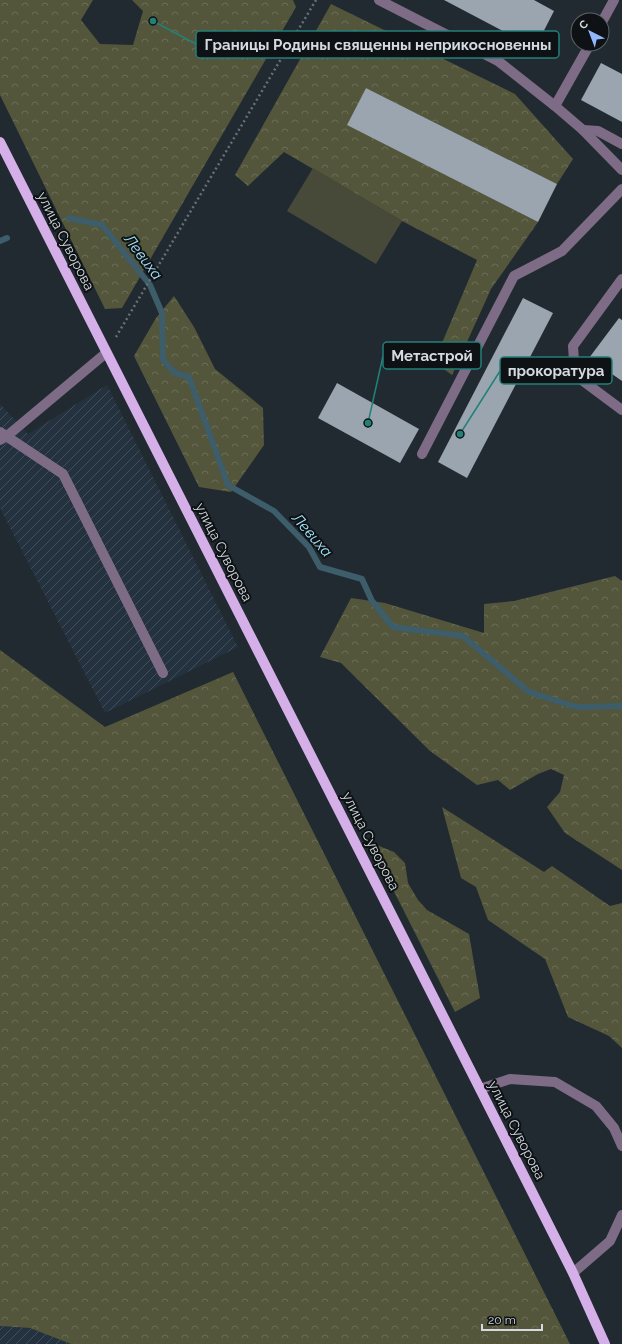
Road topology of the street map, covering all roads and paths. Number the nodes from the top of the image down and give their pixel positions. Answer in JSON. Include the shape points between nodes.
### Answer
{"nodes":[{"id":1,"x":316,"y":0,"type":"edge"},
{"id":2,"x":379,"y":0,"type":"edge"},
{"id":3,"x":614,"y":0,"type":"edge"},
{"id":4,"x":607,"y":12,"type":"edge"},
{"id":5,"x":585,"y":52,"type":"edge"},
{"id":6,"x":555,"y":106,"type":"junction"},
{"id":7,"x":583,"y":130,"type":"junction"},
{"id":8,"x":0,"y":142,"type":"edge"},
{"id":9,"x":622,"y":144,"type":"edge"},
{"id":10,"x":622,"y":170,"type":"edge"},
{"id":11,"x":622,"y":189,"type":"edge"},
{"id":12,"x":622,"y":278,"type":"edge"},
{"id":13,"x":106,"y":353,"type":"junction"},
{"id":14,"x":622,"y":410,"type":"edge"},
{"id":15,"x":2,"y":436,"type":"edge"},
{"id":16,"x":422,"y":454,"type":"dead end"},
{"id":17,"x":163,"y":673,"type":"dead end"},
{"id":18,"x":480,"y":1089,"type":"junction"},
{"id":19,"x":622,"y":1146,"type":"edge"},
{"id":20,"x":622,"y":1215,"type":"edge"},
{"id":21,"x":573,"y":1273,"type":"junction"},
{"id":22,"x":605,"y":1344,"type":"edge"}],
"edges":[{"from":1,"to":13,"type":"path"},
{"from":2,"to":6,"type":"street","via":[[498,61]]},
{"from":3,"to":4,"type":"street"},
{"from":5,"to":6,"type":"street"},
{"from":6,"to":7,"type":"street"},
{"from":7,"to":9,"type":"street","via":[[598,131]]},
{"from":7,"to":10,"type":"street"},
{"from":8,"to":13,"type":"main road","name":"улица Суворова"},
{"from":11,"to":16,"type":"street","via":[[562,251],[514,276]]},
{"from":12,"to":14,"type":"street","via":[[573,346],[575,375]]},
{"from":13,"to":15,"type":"street"},
{"from":13,"to":18,"type":"main road","name":"улица Суворова"},
{"from":15,"to":17,"type":"street","via":[[63,474]]},
{"from":18,"to":19,"type":"street","via":[[510,1079],[555,1082],[596,1106],[614,1128]]},
{"from":18,"to":21,"type":"main road","name":"улица Суворова"},
{"from":20,"to":21,"type":"street","via":[[610,1240]]},
{"from":21,"to":22,"type":"main road","name":"улица Суворова"}]}
